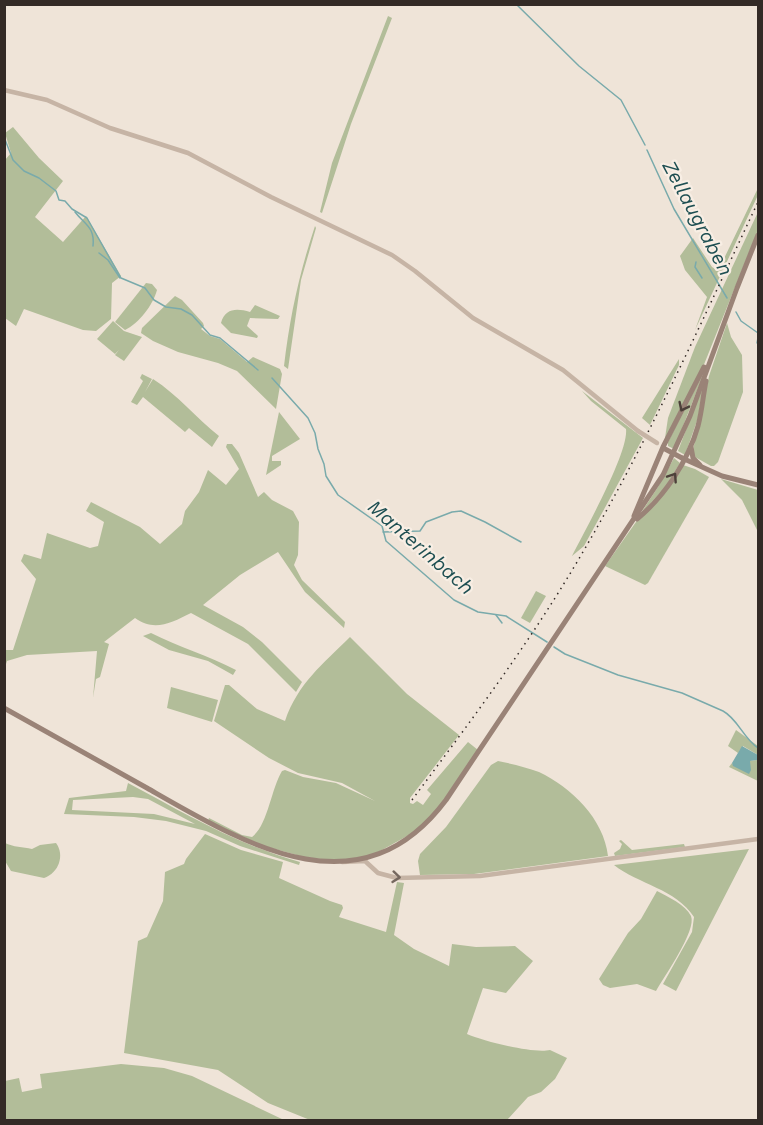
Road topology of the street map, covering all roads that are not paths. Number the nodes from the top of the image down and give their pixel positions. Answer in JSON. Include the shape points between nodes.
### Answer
{"nodes":[{"id":1,"x":4,"y":90,"type":"edge"},
{"id":2,"x":759,"y":235,"type":"edge"},
{"id":3,"x":719,"y":336,"type":"junction"},
{"id":4,"x":713,"y":352,"type":"junction"},
{"id":5,"x":691,"y":446,"type":"junction"},
{"id":6,"x":664,"y":448,"type":"junction"},
{"id":7,"x":683,"y":458,"type":"junction"},
{"id":8,"x":703,"y":468,"type":"junction"},
{"id":9,"x":759,"y":487,"type":"edge"},
{"id":10,"x":629,"y":526,"type":"junction"},
{"id":11,"x":4,"y":708,"type":"edge"},
{"id":12,"x":759,"y":839,"type":"edge"},
{"id":13,"x":339,"y":862,"type":"junction"}],
"edges":[{"from":1,"to":6,"type":"street","bridge":true,"via":[[47,100],[110,128],[188,153],[392,255],[472,318],[562,370]]},
{"from":2,"to":3,"type":"main road"},
{"from":3,"to":4,"type":"main road"},
{"from":3,"to":6,"type":"main road","one_way":true},
{"from":4,"to":5,"type":"main road"},
{"from":4,"to":10,"type":"main road","via":[[677,446]]},
{"from":5,"to":7,"type":"main road"},
{"from":5,"to":8,"type":"main road","via":[[693,458]]},
{"from":6,"to":7,"type":"main road","bridge":true},
{"from":6,"to":10,"type":"main road"},
{"from":7,"to":8,"type":"main road"},
{"from":10,"to":7,"type":"main road","one_way":true,"via":[[665,489]]},
{"from":8,"to":9,"type":"main road"},
{"from":10,"to":13,"type":"main road","via":[[437,814],[414,836],[390,851]]},
{"from":11,"to":13,"type":"main road","via":[[234,835],[305,860]]},
{"from":13,"to":12,"type":"street","one_way":true,"via":[[365,861],[389,877],[480,876]]}]}
